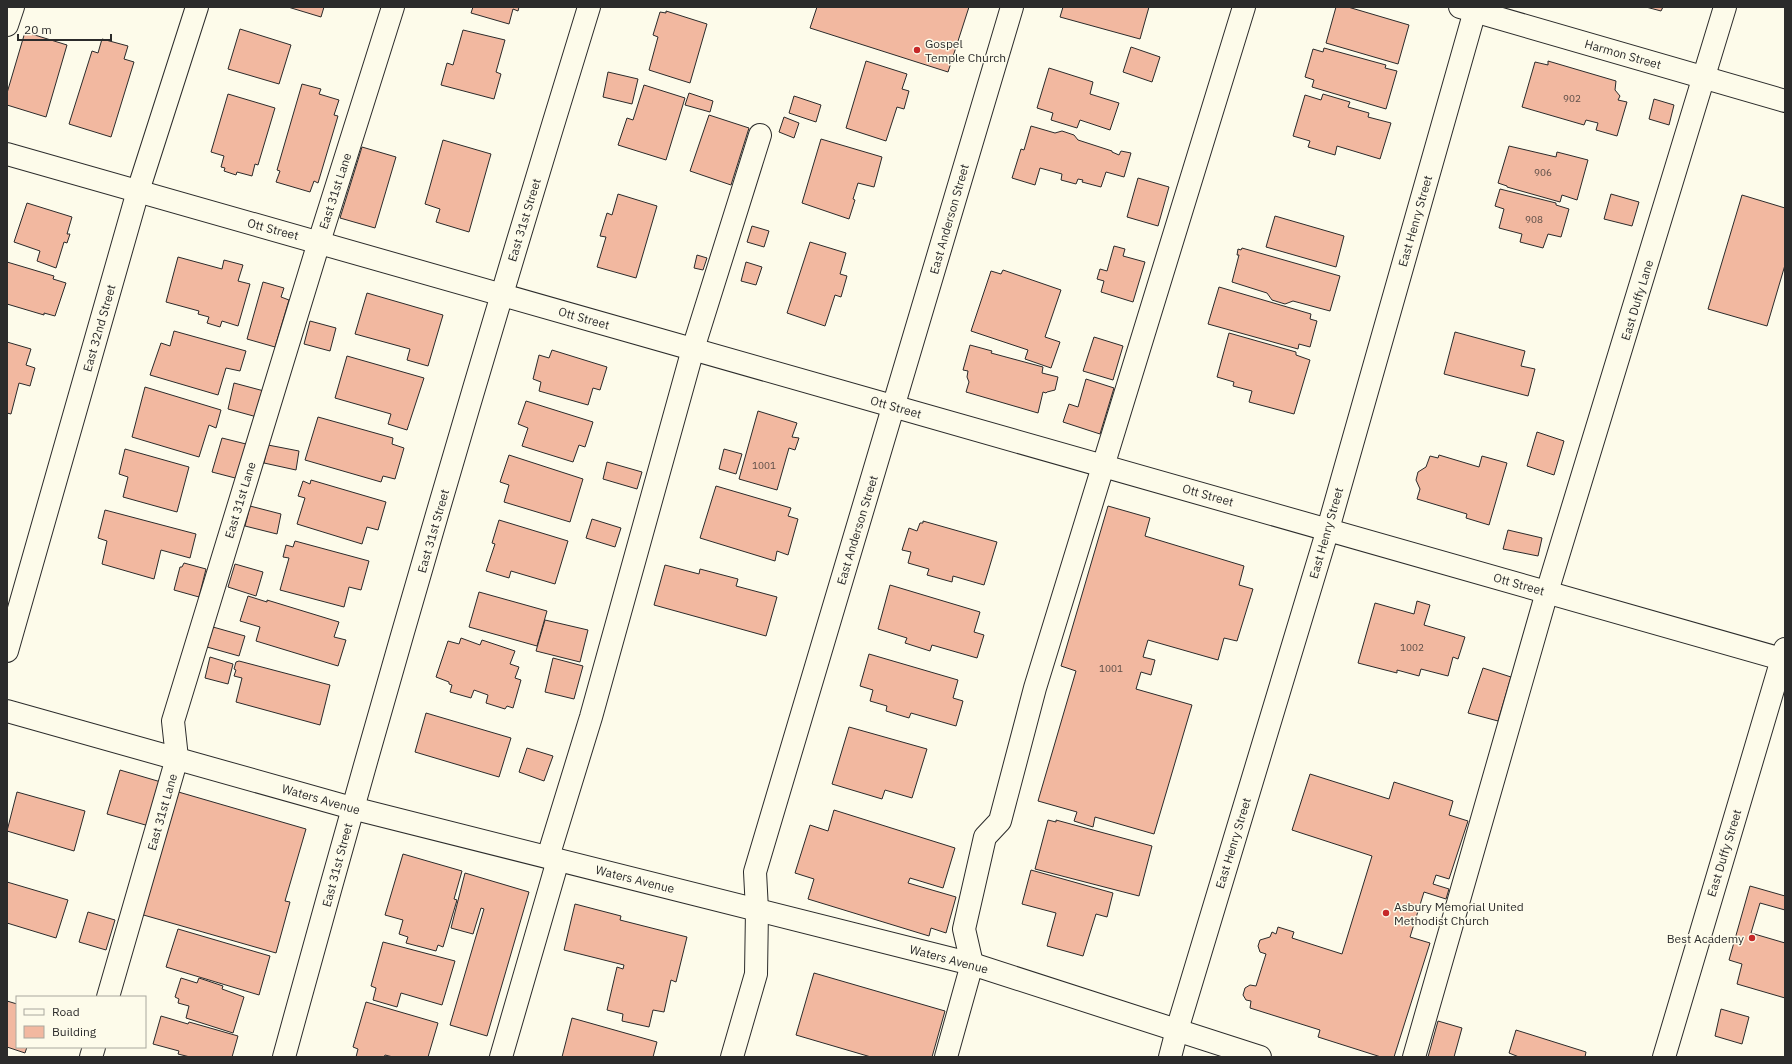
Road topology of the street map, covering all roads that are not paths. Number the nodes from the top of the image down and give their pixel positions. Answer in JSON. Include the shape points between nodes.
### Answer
{"nodes":[{"id":1,"x":13,"y":7,"type":"edge"},
{"id":2,"x":197,"y":7,"type":"edge"},
{"id":3,"x":393,"y":7,"type":"edge"},
{"id":4,"x":589,"y":7,"type":"edge"},
{"id":5,"x":1012,"y":7,"type":"edge"},
{"id":6,"x":1244,"y":7,"type":"edge"},
{"id":7,"x":1725,"y":7,"type":"edge"},
{"id":8,"x":1470,"y":8,"type":"edge"},
{"id":9,"x":7,"y":25,"type":"edge"},
{"id":10,"x":1704,"y":78,"type":"junction"},
{"id":11,"x":1785,"y":101,"type":"edge"},
{"id":12,"x":760,"y":135,"type":"dead end"},
{"id":13,"x":7,"y":154,"type":"edge"},
{"id":14,"x":138,"y":191,"type":"junction"},
{"id":15,"x":319,"y":242,"type":"junction"},
{"id":16,"x":501,"y":295,"type":"junction"},
{"id":17,"x":693,"y":349,"type":"junction"},
{"id":18,"x":894,"y":407,"type":"junction"},
{"id":19,"x":1104,"y":466,"type":"junction"},
{"id":20,"x":1328,"y":529,"type":"junction"},
{"id":21,"x":1547,"y":592,"type":"junction"},
{"id":22,"x":7,"y":651,"type":"edge"},
{"id":23,"x":1784,"y":656,"type":"edge"},
{"id":24,"x":7,"y":711,"type":"edge"},
{"id":25,"x":177,"y":758,"type":"junction"},
{"id":26,"x":352,"y":808,"type":"junction"},
{"id":27,"x":553,"y":858,"type":"junction"},
{"id":28,"x":757,"y":910,"type":"junction"},
{"id":29,"x":972,"y":964,"type":"junction"},
{"id":30,"x":108,"y":996,"type":"edge"},
{"id":31,"x":1177,"y":1030,"type":"junction"},
{"id":32,"x":284,"y":1057,"type":"edge"},
{"id":33,"x":501,"y":1057,"type":"edge"},
{"id":34,"x":732,"y":1057,"type":"edge"},
{"id":35,"x":946,"y":1057,"type":"edge"},
{"id":36,"x":1170,"y":1057,"type":"edge"},
{"id":37,"x":1260,"y":1057,"type":"edge"},
{"id":38,"x":1414,"y":1057,"type":"edge"},
{"id":39,"x":1664,"y":1057,"type":"edge"}],
"edges":[{"from":1,"to":9,"type":"street"},
{"from":2,"to":14,"type":"street","name":"East 32nd Street"},
{"from":3,"to":15,"type":"street","name":"East 31st Lane"},
{"from":4,"to":16,"type":"street","name":"East 31st Street"},
{"from":5,"to":18,"type":"street","name":"East Anderson Street"},
{"from":6,"to":19,"type":"street"},
{"from":7,"to":10,"type":"street","name":"East Duffy Lane"},
{"from":8,"to":10,"type":"street","name":"Harmon Street"},
{"from":8,"to":20,"type":"street","name":"East Henry Street"},
{"from":10,"to":11,"type":"street","name":"Harmon Street"},
{"from":10,"to":21,"type":"street","name":"East Duffy Lane"},
{"from":12,"to":17,"type":"street"},
{"from":13,"to":14,"type":"street","name":"Ott Street"},
{"from":14,"to":15,"type":"street","name":"Ott Street"},
{"from":14,"to":22,"type":"street","name":"East 32nd Street"},
{"from":15,"to":16,"type":"street","name":"Ott Street"},
{"from":15,"to":25,"type":"street","name":"East 31st Lane","via":[[172,721]]},
{"from":16,"to":17,"type":"street","name":"Ott Street"},
{"from":16,"to":26,"type":"street","name":"East 31st Street"},
{"from":17,"to":18,"type":"street","name":"Ott Street"},
{"from":17,"to":27,"type":"street"},
{"from":18,"to":19,"type":"street","name":"Ott Street"},
{"from":18,"to":28,"type":"street","name":"East Anderson Street","via":[[755,872]]},
{"from":19,"to":20,"type":"street","name":"Ott Street"},
{"from":19,"to":29,"type":"street","via":[[1035,688],[1000,821],[985,837],[964,929]]},
{"from":20,"to":21,"type":"street","name":"Ott Street"},
{"from":20,"to":31,"type":"street","name":"East Henry Street"},
{"from":21,"to":23,"type":"street","name":"Ott Street"},
{"from":21,"to":38,"type":"street","name":"East Duffy Lane"},
{"from":23,"to":39,"type":"street","name":"East Duffy Street"},
{"from":24,"to":25,"type":"street","name":"Waters Avenue"},
{"from":25,"to":26,"type":"street","name":"Waters Avenue"},
{"from":25,"to":30,"type":"street","name":"East 31st Lane"},
{"from":26,"to":27,"type":"street","name":"Waters Avenue"},
{"from":26,"to":32,"type":"street","name":"East 31st Street"},
{"from":27,"to":28,"type":"street","name":"Waters Avenue"},
{"from":27,"to":33,"type":"street"},
{"from":28,"to":29,"type":"street","name":"Waters Avenue"},
{"from":28,"to":34,"type":"street","name":"East Anderson Street","via":[[756,974]]},
{"from":29,"to":31,"type":"street","name":"Waters Avenue"},
{"from":29,"to":35,"type":"street"},
{"from":31,"to":36,"type":"street","name":"East Henry Street"},
{"from":31,"to":37,"type":"street","name":"Waters Avenue"}]}
